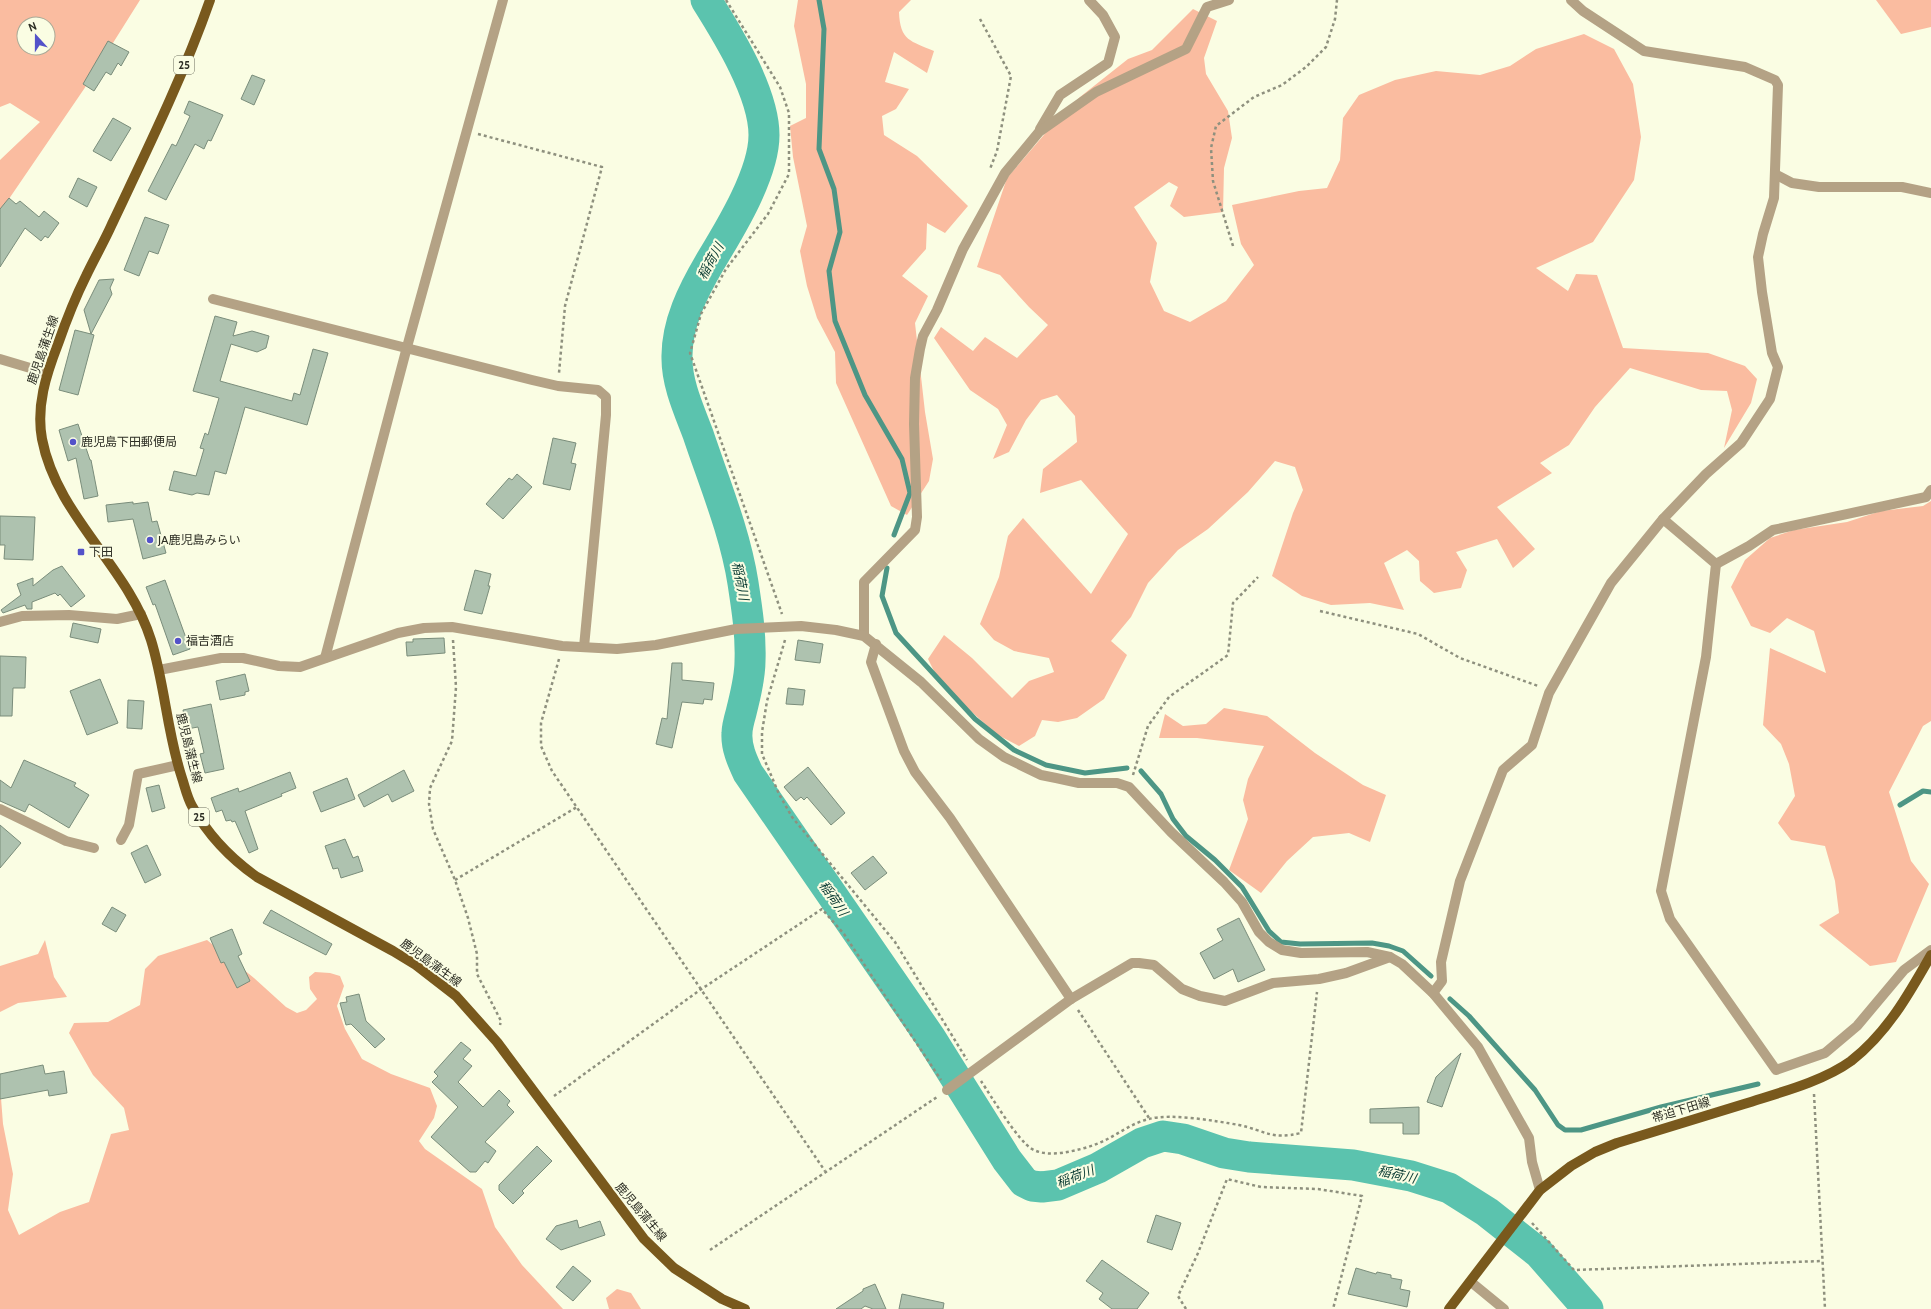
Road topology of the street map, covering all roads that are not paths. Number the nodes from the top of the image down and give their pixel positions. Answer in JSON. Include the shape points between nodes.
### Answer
{"nodes":[{"id":1,"x":210,"y":0,"type":"edge"},
{"id":2,"x":503,"y":0,"type":"edge"},
{"id":3,"x":1089,"y":0,"type":"edge"},
{"id":4,"x":1229,"y":0,"type":"edge"},
{"id":5,"x":1571,"y":0,"type":"edge"},
{"id":6,"x":1206,"y":3,"type":"edge"},
{"id":7,"x":1037,"y":134,"type":"junction"},
{"id":8,"x":1775,"y":174,"type":"junction"},
{"id":9,"x":1931,"y":193,"type":"edge"},
{"id":10,"x":213,"y":299,"type":"dead end"},
{"id":11,"x":407,"y":347,"type":"junction"},
{"id":12,"x":0,"y":359,"type":"edge"},
{"id":13,"x":47,"y":373,"type":"junction"},
{"id":14,"x":1931,"y":490,"type":"edge"},
{"id":15,"x":1663,"y":520,"type":"junction"},
{"id":16,"x":1716,"y":564,"type":"junction"},
{"id":17,"x":142,"y":614,"type":"junction"},
{"id":18,"x":0,"y":622,"type":"edge"},
{"id":19,"x":864,"y":636,"type":"junction"},
{"id":20,"x":876,"y":644,"type":"junction"},
{"id":21,"x":584,"y":647,"type":"junction"},
{"id":22,"x":325,"y":658,"type":"junction"},
{"id":23,"x":159,"y":670,"type":"junction"},
{"id":24,"x":178,"y":765,"type":"junction"},
{"id":25,"x":0,"y":809,"type":"edge"},
{"id":26,"x":121,"y":840,"type":"dead end"},
{"id":27,"x":94,"y":848,"type":"dead end"},
{"id":28,"x":1931,"y":950,"type":"edge"},
{"id":29,"x":1931,"y":955,"type":"edge"},
{"id":30,"x":1390,"y":956,"type":"junction"},
{"id":31,"x":1433,"y":993,"type":"junction"},
{"id":32,"x":1072,"y":999,"type":"junction"},
{"id":33,"x":947,"y":1090,"type":"road end"},
{"id":34,"x":1540,"y":1190,"type":"junction"},
{"id":35,"x":1470,"y":1282,"type":"junction"},
{"id":36,"x":745,"y":1309,"type":"edge"},
{"id":37,"x":1449,"y":1309,"type":"edge"},
{"id":38,"x":1504,"y":1309,"type":"edge"}],
"edges":[{"from":1,"to":13,"type":"main road","name":"鹿児島蒲生線","number":"25","via":[[198,35],[156,129],[82,284]]},
{"from":2,"to":11,"type":"street"},
{"from":3,"to":7,"type":"street","via":[[1103,15],[1115,37],[1108,63],[1060,95]]},
{"from":4,"to":6,"type":"street"},
{"from":5,"to":8,"type":"street","via":[[1583,11],[1644,51],[1745,67],[1775,80],[1778,85]]},
{"from":6,"to":7,"type":"street","via":[[1186,49],[1096,92]]},
{"from":7,"to":19,"type":"street","via":[[1005,173],[963,248],[923,336],[915,378],[915,530],[864,582]]},
{"from":8,"to":9,"type":"street","via":[[1792,183],[1819,187],[1902,187]]},
{"from":8,"to":15,"type":"street","via":[[1774,198],[1758,257],[1771,345],[1778,367],[1770,399],[1741,444],[1706,474]]},
{"from":10,"to":11,"type":"street"},
{"from":11,"to":21,"type":"street","via":[[558,386],[598,390],[606,397]]},
{"from":11,"to":22,"type":"street"},
{"from":12,"to":13,"type":"street"},
{"from":13,"to":17,"type":"main road","name":"鹿児島蒲生線","number":"25","via":[[40,412],[42,440],[61,493],[124,582]]},
{"from":14,"to":16,"type":"street","via":[[1926,497],[1773,530]]},
{"from":15,"to":16,"type":"street"},
{"from":15,"to":31,"type":"street","via":[[1611,583],[1550,690],[1532,745],[1504,770],[1460,881],[1441,962],[1442,981]]},
{"from":16,"to":28,"type":"street","via":[[1706,656],[1661,891],[1670,919],[1776,1070],[1825,1053],[1857,1026],[1904,970]]},
{"from":17,"to":18,"type":"street","via":[[117,619],[70,615],[22,616]]},
{"from":17,"to":23,"type":"main road","name":"鹿児島蒲生線","number":"25"},
{"from":19,"to":20,"type":"street"},
{"from":19,"to":21,"type":"street","via":[[800,626],[736,629],[656,645],[617,649]]},
{"from":20,"to":30,"type":"street","via":[[921,682],[979,739],[1004,757],[1041,775],[1079,783],[1117,783],[1129,786],[1171,832],[1242,902],[1269,942],[1282,950],[1301,953],[1367,952]]},
{"from":20,"to":32,"type":"street","via":[[872,662],[899,738],[915,772],[950,818]]},
{"from":21,"to":22,"type":"street","via":[[562,646],[452,627],[424,628],[398,633]]},
{"from":22,"to":23,"type":"street","via":[[300,667],[279,666],[243,658],[221,658]]},
{"from":23,"to":24,"type":"main road","name":"鹿児島蒲生線","number":"25"},
{"from":24,"to":26,"type":"street","via":[[138,774],[129,825]]},
{"from":24,"to":36,"type":"main road","name":"鹿児島蒲生線","number":"25","via":[[190,804],[217,843],[236,862],[294,899],[416,965],[456,996],[497,1042],[644,1239],[674,1268],[722,1299]]},
{"from":25,"to":27,"type":"street","via":[[66,841]]},
{"from":29,"to":34,"type":"main road","name":"帯迫下田線","via":[[1901,1007],[1870,1044],[1850,1062],[1784,1092],[1595,1152],[1571,1166]]},
{"from":30,"to":31,"type":"street"},
{"from":30,"to":32,"type":"street","via":[[1346,973],[1319,979],[1273,983],[1225,1000],[1200,996],[1182,989],[1154,965],[1139,962],[1132,963]]},
{"from":31,"to":34,"type":"street","via":[[1478,1047],[1529,1138],[1532,1162]]},
{"from":32,"to":33,"type":"street"},
{"from":34,"to":35,"type":"main road","name":"帯迫下田線"},
{"from":35,"to":37,"type":"main road","name":"帯迫下田線"},
{"from":35,"to":38,"type":"street"}]}
